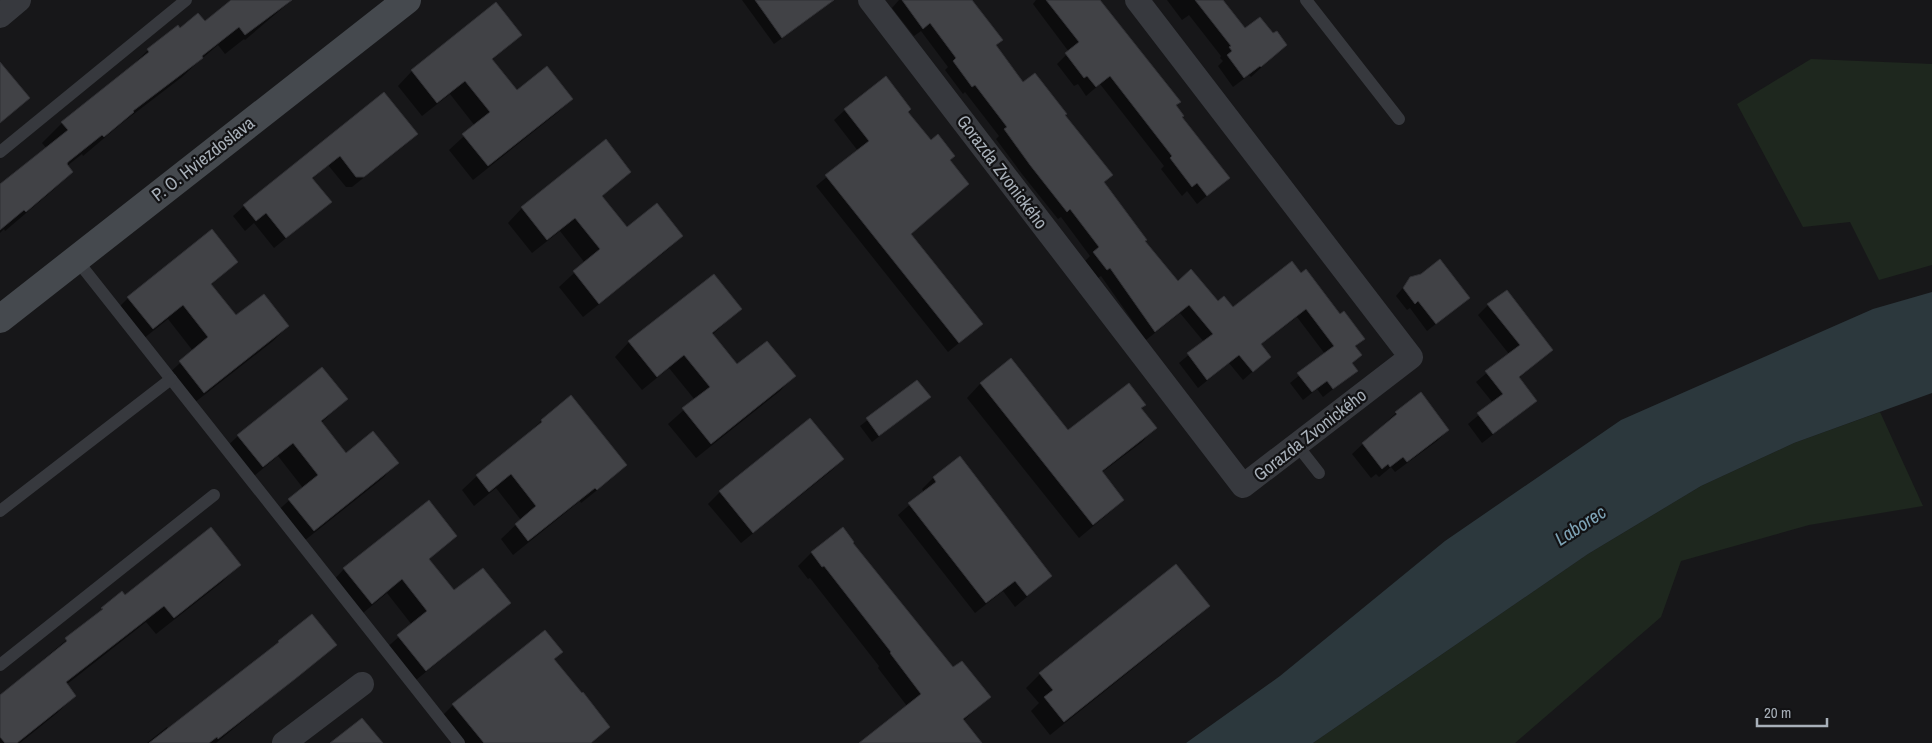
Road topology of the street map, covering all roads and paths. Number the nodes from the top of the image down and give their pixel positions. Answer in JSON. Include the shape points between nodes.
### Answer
{"nodes":[{"id":1,"x":19,"y":0,"type":"edge"},
{"id":2,"x":186,"y":0,"type":"edge"},
{"id":3,"x":406,"y":0,"type":"edge"},
{"id":4,"x":870,"y":0,"type":"edge"},
{"id":5,"x":1137,"y":0,"type":"edge"},
{"id":6,"x":1306,"y":0,"type":"edge"},
{"id":7,"x":0,"y":16,"type":"edge"},
{"id":8,"x":1399,"y":120,"type":"dead end"},
{"id":9,"x":0,"y":152,"type":"edge"},
{"id":10,"x":76,"y":259,"type":"junction"},
{"id":11,"x":0,"y":318,"type":"edge"},
{"id":12,"x":171,"y":380,"type":"junction"},
{"id":13,"x":1296,"y":445,"type":"junction"},
{"id":14,"x":1318,"y":473,"type":"dead end"},
{"id":15,"x":214,"y":495,"type":"dead end"},
{"id":16,"x":0,"y":511,"type":"edge"},
{"id":17,"x":0,"y":664,"type":"edge"},
{"id":18,"x":362,"y":684,"type":"dead end"},
{"id":19,"x":284,"y":743,"type":"edge"},
{"id":20,"x":459,"y":743,"type":"edge"}],
"edges":[{"from":1,"to":7,"type":"street"},
{"from":2,"to":9,"type":"lane"},
{"from":3,"to":10,"type":"street","name":"P. O. Hviezdoslava"},
{"from":4,"to":13,"type":"street","name":"Gorazda Zvonického","via":[[1243,486]]},
{"from":5,"to":13,"type":"street","name":"Gorazda Zvonického","via":[[1411,357]]},
{"from":6,"to":8,"type":"lane"},
{"from":10,"to":11,"type":"street","name":"P. O. Hviezdoslava"},
{"from":10,"to":12,"type":"lane"},
{"from":12,"to":16,"type":"lane"},
{"from":12,"to":20,"type":"lane"},
{"from":13,"to":14,"type":"lane"},
{"from":15,"to":17,"type":"lane"},
{"from":18,"to":19,"type":"street"}]}
